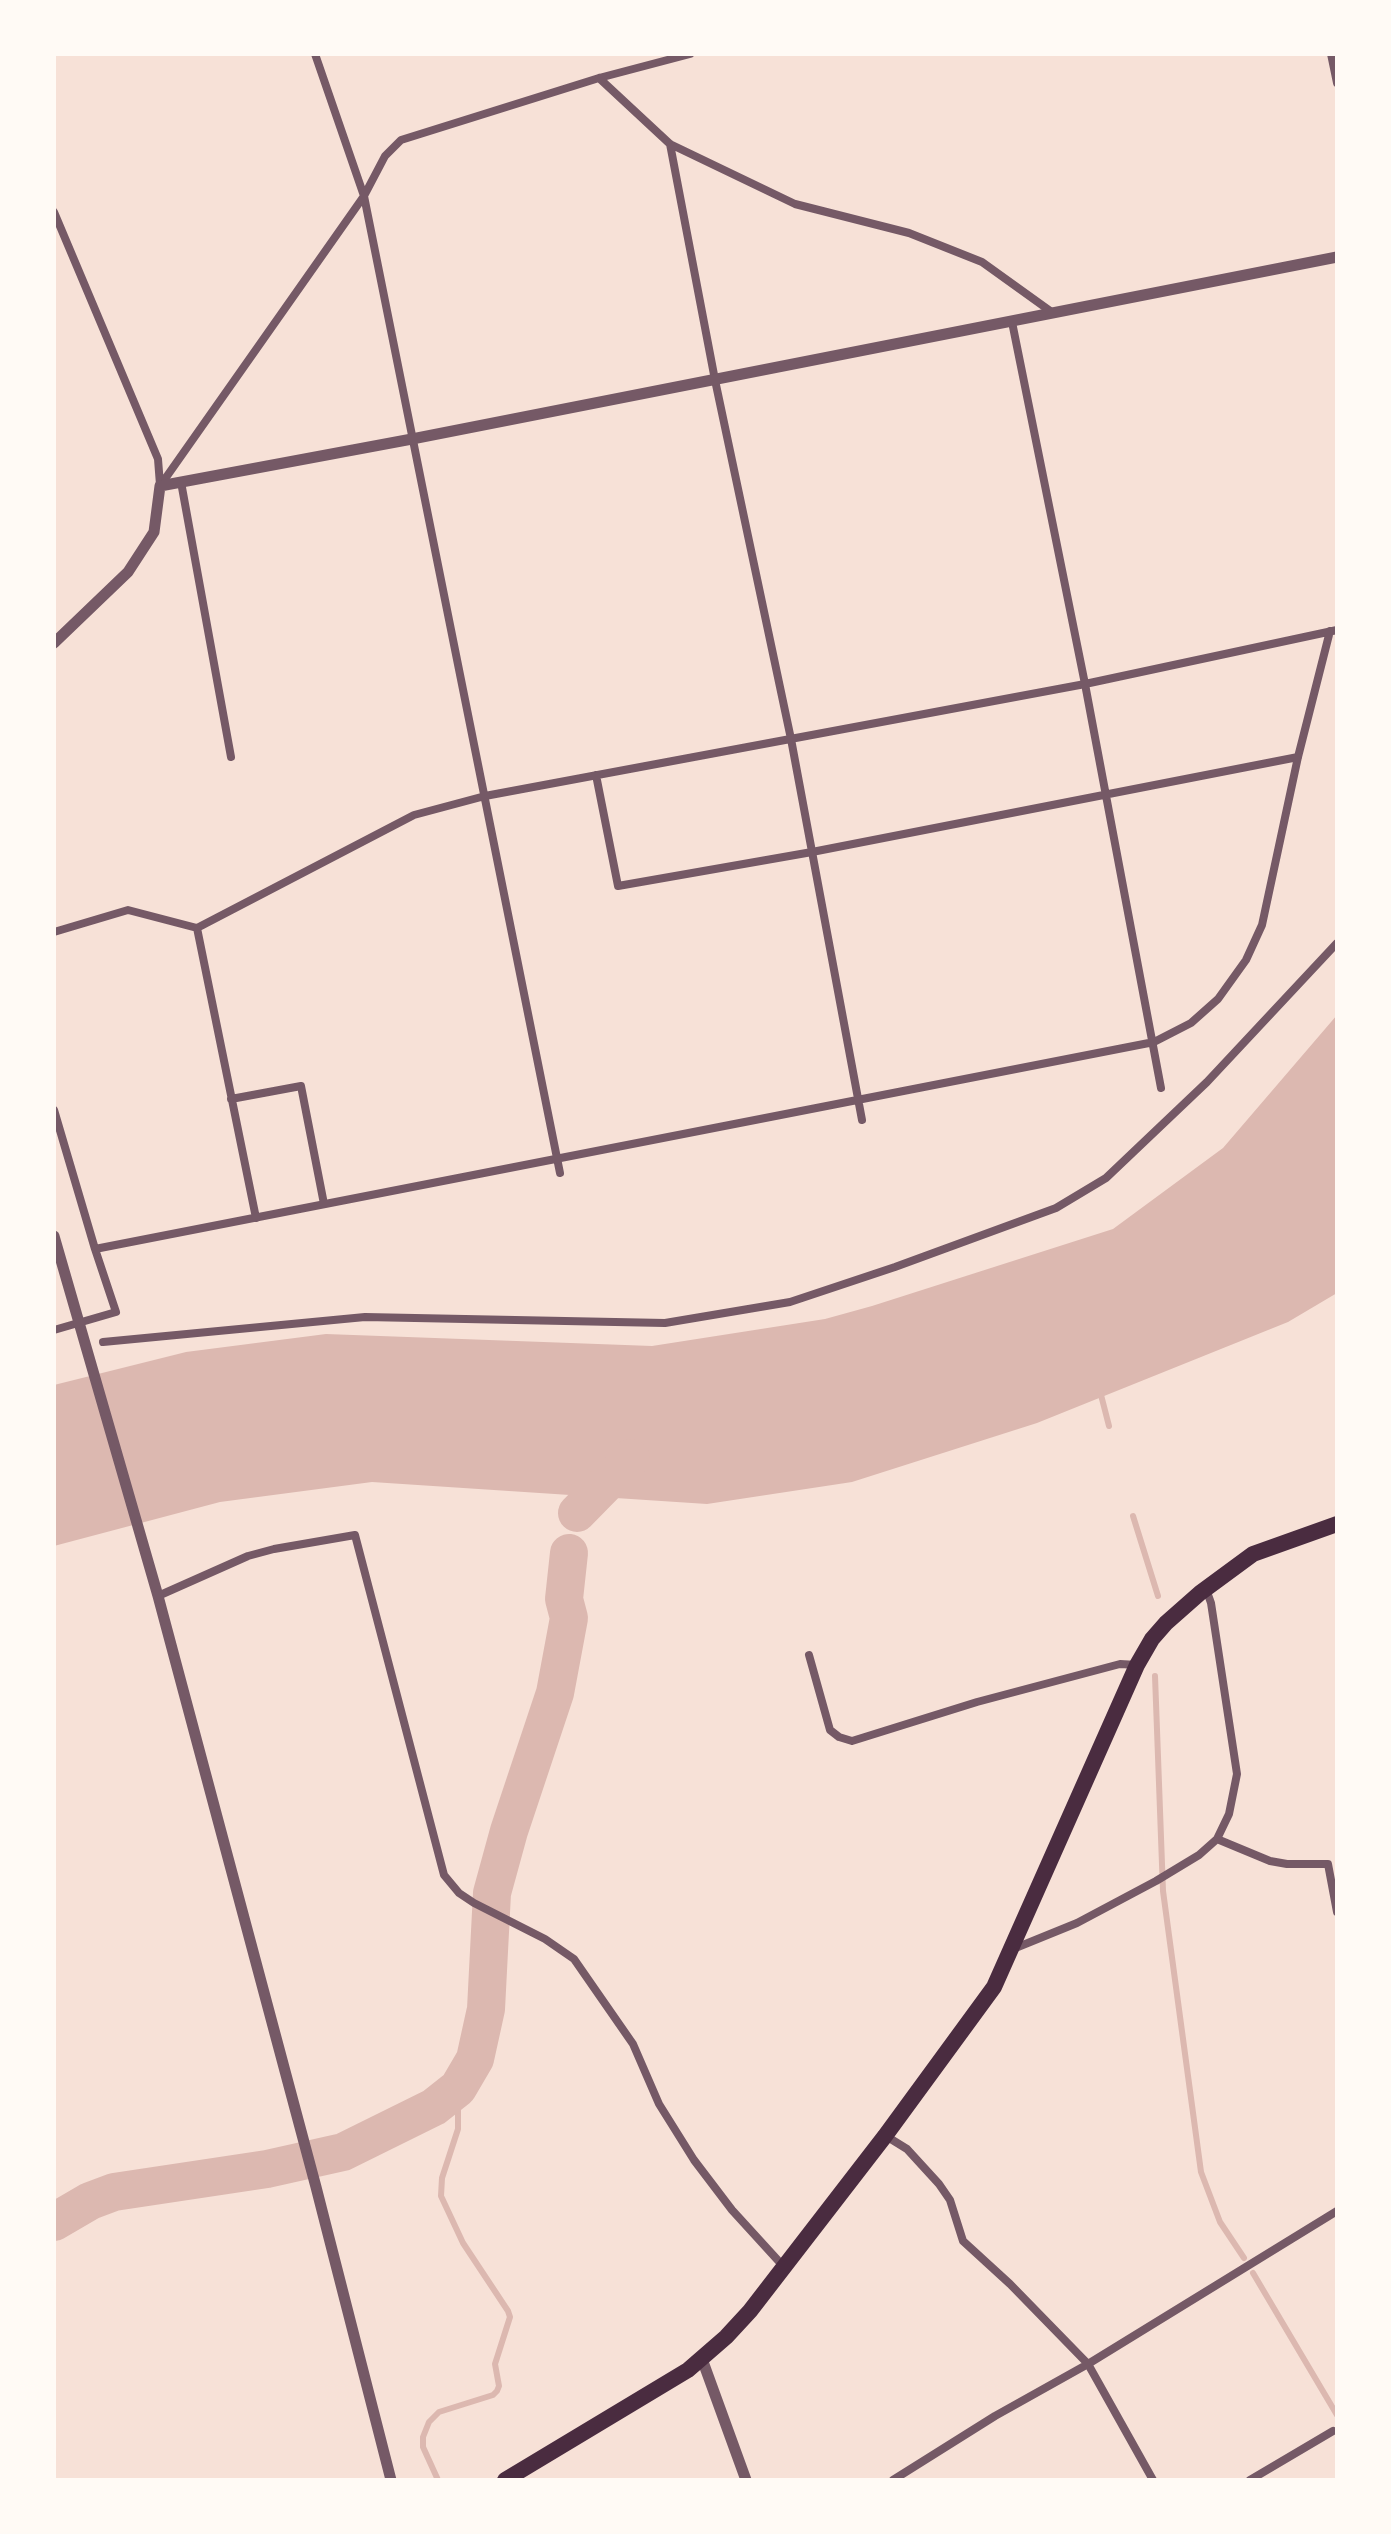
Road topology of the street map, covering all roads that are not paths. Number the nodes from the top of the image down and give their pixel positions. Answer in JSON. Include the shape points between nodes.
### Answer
{"nodes":[{"id":1,"x":315,"y":54,"type":"edge"},
{"id":2,"x":690,"y":54,"type":"edge"},
{"id":3,"x":1331,"y":54,"type":"edge"},
{"id":4,"x":599,"y":78,"type":"junction"},
{"id":5,"x":1337,"y":83,"type":"edge"},
{"id":6,"x":670,"y":144,"type":"junction"},
{"id":7,"x":364,"y":196,"type":"junction"},
{"id":8,"x":54,"y":212,"type":"edge"},
{"id":9,"x":1337,"y":257,"type":"edge"},
{"id":10,"x":1054,"y":314,"type":"junction"},
{"id":11,"x":1012,"y":322,"type":"junction"},
{"id":12,"x":715,"y":380,"type":"junction"},
{"id":13,"x":412,"y":439,"type":"junction"},
{"id":14,"x":181,"y":482,"type":"junction"},
{"id":15,"x":160,"y":486,"type":"junction"},
{"id":16,"x":1334,"y":630,"type":"edge"},
{"id":17,"x":54,"y":643,"type":"edge"},
{"id":18,"x":1085,"y":684,"type":"junction"},
{"id":19,"x":791,"y":739,"type":"junction"},
{"id":20,"x":231,"y":757,"type":"dead end"},
{"id":21,"x":1298,"y":757,"type":"junction"},
{"id":22,"x":596,"y":775,"type":"junction"},
{"id":23,"x":1107,"y":795,"type":"junction"},
{"id":24,"x":485,"y":796,"type":"junction"},
{"id":25,"x":812,"y":852,"type":"junction"},
{"id":26,"x":197,"y":928,"type":"junction"},
{"id":27,"x":54,"y":932,"type":"edge"},
{"id":28,"x":1337,"y":943,"type":"edge"},
{"id":29,"x":1154,"y":1042,"type":"junction"},
{"id":30,"x":1161,"y":1088,"type":"dead end"},
{"id":31,"x":231,"y":1099,"type":"junction"},
{"id":32,"x":859,"y":1100,"type":"junction"},
{"id":33,"x":54,"y":1110,"type":"edge"},
{"id":34,"x":862,"y":1120,"type":"dead end"},
{"id":35,"x":556,"y":1158,"type":"junction"},
{"id":36,"x":560,"y":1173,"type":"dead end"},
{"id":37,"x":324,"y":1204,"type":"junction"},
{"id":38,"x":256,"y":1218,"type":"junction"},
{"id":39,"x":54,"y":1236,"type":"edge"},
{"id":40,"x":95,"y":1249,"type":"junction"},
{"id":41,"x":54,"y":1330,"type":"edge"},
{"id":42,"x":103,"y":1342,"type":"dead end"},
{"id":43,"x":1337,"y":1524,"type":"edge"},
{"id":44,"x":1206,"y":1588,"type":"junction"},
{"id":45,"x":158,"y":1596,"type":"junction"},
{"id":46,"x":809,"y":1655,"type":"dead end"},
{"id":47,"x":1137,"y":1665,"type":"junction"},
{"id":48,"x":1217,"y":1839,"type":"junction"},
{"id":49,"x":1337,"y":1912,"type":"edge"},
{"id":50,"x":1012,"y":1949,"type":"junction"},
{"id":51,"x":885,"y":2136,"type":"junction"},
{"id":52,"x":1337,"y":2211,"type":"edge"},
{"id":53,"x":785,"y":2268,"type":"junction"},
{"id":54,"x":702,"y":2359,"type":"junction"},
{"id":55,"x":1088,"y":2364,"type":"junction"},
{"id":56,"x":1333,"y":2431,"type":"dead end"},
{"id":57,"x":391,"y":2480,"type":"edge"},
{"id":58,"x":505,"y":2480,"type":"edge"},
{"id":59,"x":746,"y":2480,"type":"edge"},
{"id":60,"x":893,"y":2480,"type":"edge"},
{"id":61,"x":1153,"y":2480,"type":"edge"},
{"id":62,"x":1250,"y":2480,"type":"edge"}],
"edges":[{"from":1,"to":7,"type":"street"},
{"from":2,"to":4,"type":"street"},
{"from":3,"to":5,"type":"street"},
{"from":4,"to":6,"type":"street"},
{"from":4,"to":7,"type":"street","via":[[401,140],[385,156]]},
{"from":6,"to":10,"type":"street","via":[[795,204],[909,233],[982,262]]},
{"from":6,"to":12,"type":"street"},
{"from":7,"to":13,"type":"street"},
{"from":7,"to":15,"type":"street"},
{"from":8,"to":15,"type":"street","via":[[158,459]]},
{"from":9,"to":10,"type":"street"},
{"from":10,"to":11,"type":"street"},
{"from":11,"to":12,"type":"street"},
{"from":11,"to":18,"type":"street"},
{"from":12,"to":13,"type":"street"},
{"from":12,"to":19,"type":"street"},
{"from":13,"to":14,"type":"street"},
{"from":13,"to":24,"type":"street"},
{"from":14,"to":15,"type":"street"},
{"from":14,"to":20,"type":"street"},
{"from":15,"to":17,"type":"street","via":[[154,532],[128,572]]},
{"from":16,"to":18,"type":"street"},
{"from":16,"to":21,"type":"street"},
{"from":18,"to":19,"type":"street"},
{"from":18,"to":23,"type":"street"},
{"from":19,"to":22,"type":"street"},
{"from":19,"to":25,"type":"street"},
{"from":21,"to":23,"type":"street"},
{"from":21,"to":29,"type":"street","via":[[1262,925],[1246,960],[1218,999],[1191,1023]]},
{"from":22,"to":24,"type":"street"},
{"from":22,"to":25,"type":"street","via":[[618,886]]},
{"from":23,"to":25,"type":"street"},
{"from":23,"to":29,"type":"street"},
{"from":24,"to":26,"type":"street","via":[[414,815]]},
{"from":24,"to":35,"type":"street"},
{"from":25,"to":32,"type":"street"},
{"from":26,"to":27,"type":"street","via":[[128,910]]},
{"from":26,"to":31,"type":"street"},
{"from":28,"to":42,"type":"street","via":[[1207,1082],[1106,1178],[1056,1208],[790,1302],[665,1323],[365,1317]]},
{"from":29,"to":30,"type":"street"},
{"from":29,"to":32,"type":"street"},
{"from":31,"to":37,"type":"street","via":[[301,1086]]},
{"from":31,"to":38,"type":"street"},
{"from":32,"to":34,"type":"street"},
{"from":32,"to":35,"type":"street"},
{"from":33,"to":40,"type":"street"},
{"from":35,"to":36,"type":"street"},
{"from":35,"to":37,"type":"street"},
{"from":37,"to":38,"type":"street"},
{"from":38,"to":40,"type":"street"},
{"from":39,"to":45,"type":"street"},
{"from":40,"to":41,"type":"street","via":[[116,1312]]},
{"from":43,"to":44,"type":"highway","via":[[1253,1554]]},
{"from":44,"to":47,"type":"highway","via":[[1166,1623]]},
{"from":44,"to":48,"type":"street","via":[[1237,1774],[1229,1814]]},
{"from":45,"to":53,"type":"street","via":[[248,1556],[355,1535],[444,1875],[459,1893],[562,1949],[580,1966],[633,2044],[659,2104],[694,2160]]},
{"from":45,"to":57,"type":"street"},
{"from":46,"to":47,"type":"street","via":[[830,1730],[852,1741],[1077,1675]]},
{"from":47,"to":50,"type":"highway"},
{"from":48,"to":49,"type":"street","via":[[1270,1861],[1328,1864]]},
{"from":48,"to":50,"type":"street","via":[[1171,1873],[1077,1923]]},
{"from":50,"to":51,"type":"highway","via":[[984,2002]]},
{"from":51,"to":53,"type":"highway"},
{"from":51,"to":55,"type":"street","via":[[907,2149],[939,2184],[963,2241]]},
{"from":52,"to":55,"type":"street"},
{"from":53,"to":54,"type":"highway"},
{"from":54,"to":58,"type":"highway"},
{"from":54,"to":59,"type":"street"},
{"from":55,"to":60,"type":"street"},
{"from":55,"to":61,"type":"street"},
{"from":56,"to":62,"type":"street"}]}
